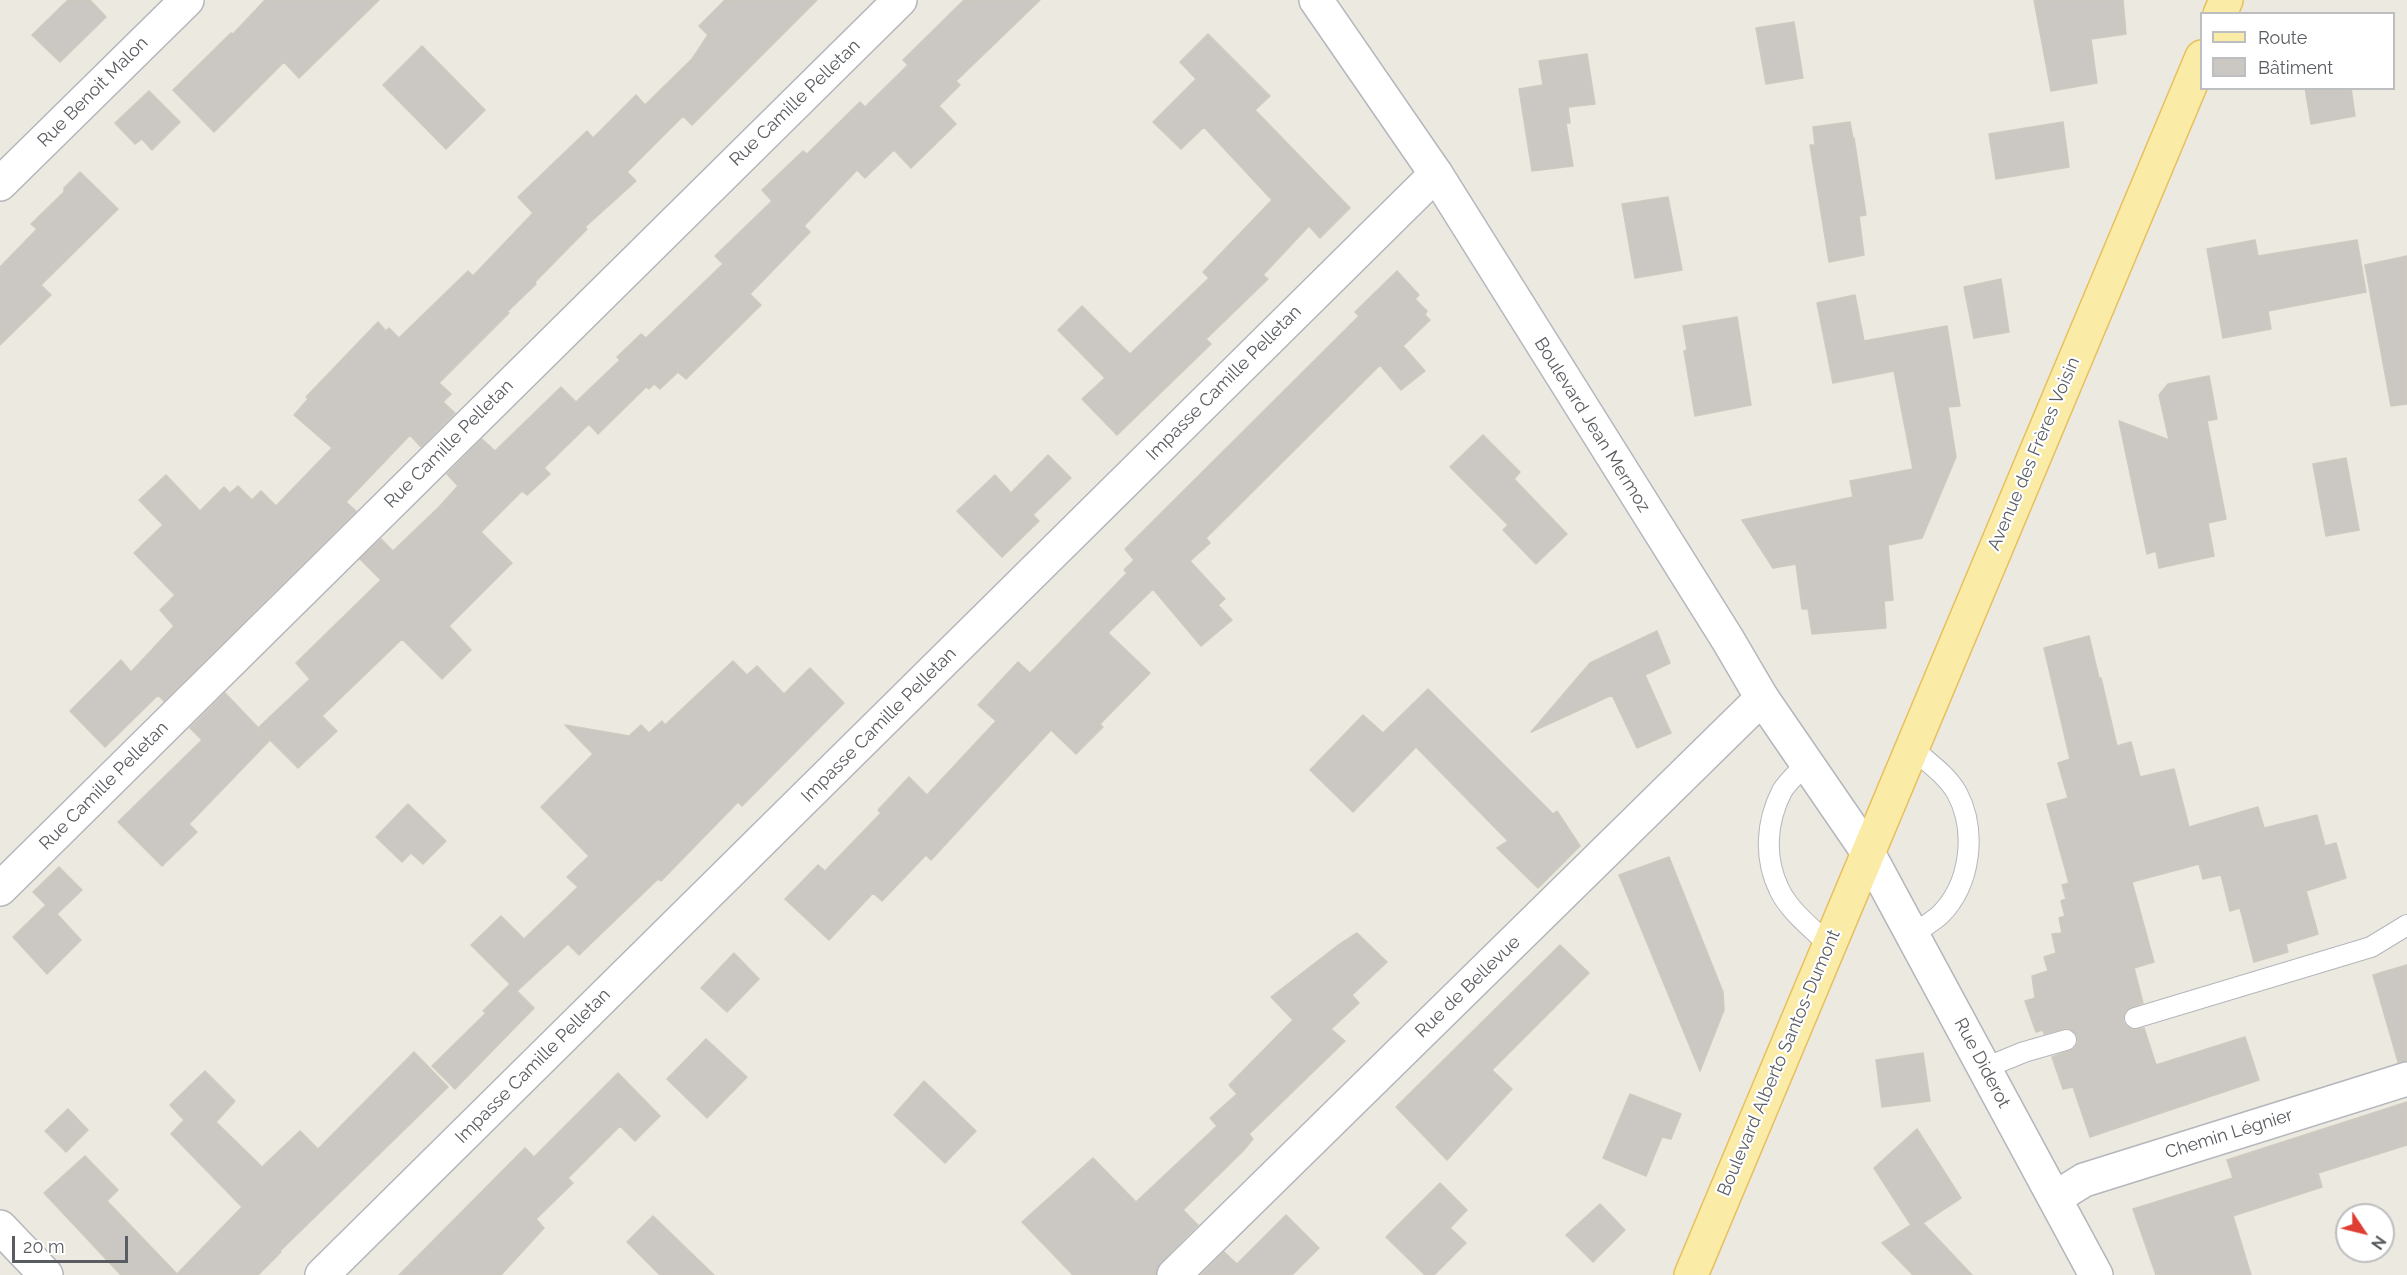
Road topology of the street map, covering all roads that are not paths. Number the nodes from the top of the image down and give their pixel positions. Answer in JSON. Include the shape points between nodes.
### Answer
{"nodes":[{"id":1,"x":187,"y":0,"type":"edge"},
{"id":2,"x":900,"y":0,"type":"edge"},
{"id":3,"x":1316,"y":0,"type":"edge"},
{"id":4,"x":2200,"y":62,"type":"edge"},
{"id":5,"x":1436,"y":174,"type":"junction"},
{"id":6,"x":0,"y":184,"type":"edge"},
{"id":7,"x":1762,"y":698,"type":"junction"},
{"id":8,"x":1911,"y":747,"type":"junction"},
{"id":9,"x":1807,"y":764,"type":"junction"},
{"id":10,"x":1867,"y":851,"type":"junction"},
{"id":11,"x":0,"y":889,"type":"edge"},
{"id":12,"x":2407,"y":925,"type":"edge"},
{"id":13,"x":1913,"y":934,"type":"junction"},
{"id":14,"x":1828,"y":944,"type":"junction"},
{"id":15,"x":2136,"y":1018,"type":"dead end"},
{"id":16,"x":2066,"y":1040,"type":"dead end"},
{"id":17,"x":1985,"y":1068,"type":"junction"},
{"id":18,"x":2407,"y":1078,"type":"edge"},
{"id":19,"x":2055,"y":1198,"type":"junction"},
{"id":20,"x":0,"y":1227,"type":"edge"},
{"id":21,"x":46,"y":1275,"type":"edge"},
{"id":22,"x":322,"y":1275,"type":"edge"},
{"id":23,"x":1174,"y":1275,"type":"edge"},
{"id":24,"x":1691,"y":1275,"type":"edge"},
{"id":25,"x":2096,"y":1275,"type":"edge"}],
"edges":[{"from":1,"to":6,"type":"street","name":"Rue Benoit Malon"},
{"from":2,"to":11,"type":"street","name":"Rue Camille Pelletan"},
{"from":3,"to":5,"type":"street","name":"Boulevard Jean Mermoz"},
{"from":4,"to":8,"type":"main road","name":"Avenue des Frères Voisin"},
{"from":5,"to":7,"type":"street","name":"Boulevard Jean Mermoz"},
{"from":5,"to":22,"type":"street","name":"Impasse Camille Pelletan"},
{"from":7,"to":9,"type":"street","name":"Boulevard Jean Mermoz"},
{"from":7,"to":23,"type":"street","name":"Rue de Bellevue"},
{"from":8,"to":10,"type":"main road","name":"Avenue des Frères Voisin"},
{"from":8,"to":13,"type":"lane","via":[[1945,777],[1957,794],[1968,824],[1969,857],[1959,888],[1940,915]]},
{"from":9,"to":10,"type":"street","name":"Boulevard Jean Mermoz"},
{"from":9,"to":14,"type":"lane","via":[[1783,789],[1770,822],[1769,857],[1780,890],[1799,916]]},
{"from":10,"to":13,"type":"street","name":"Rue Diderot"},
{"from":10,"to":14,"type":"main road","name":"Boulevard Alberto Santos-Dumont"},
{"from":12,"to":15,"type":"lane","via":[[2371,947]]},
{"from":13,"to":17,"type":"street","name":"Rue Diderot"},
{"from":14,"to":24,"type":"main road","name":"Boulevard Alberto Santos-Dumont"},
{"from":16,"to":17,"type":"lane"},
{"from":17,"to":19,"type":"street","name":"Rue Diderot"},
{"from":18,"to":19,"type":"street","name":"Chemin Légnier","via":[[2084,1180]]},
{"from":19,"to":25,"type":"street","name":"Rue Diderot"},
{"from":20,"to":21,"type":"street"}]}
